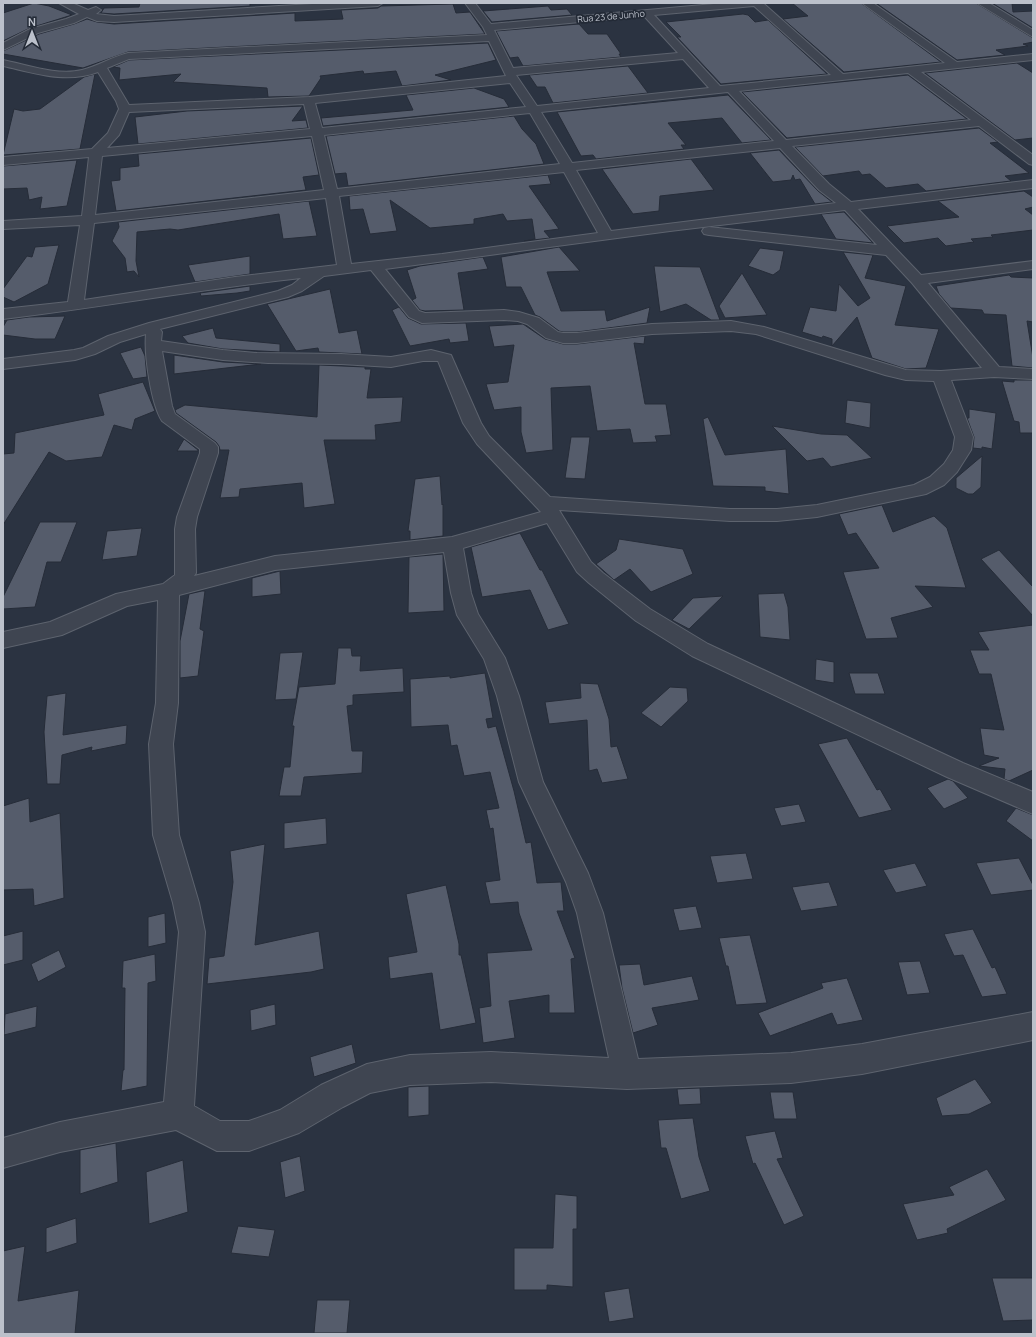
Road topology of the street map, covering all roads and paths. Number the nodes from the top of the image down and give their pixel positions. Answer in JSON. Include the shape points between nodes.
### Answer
{"nodes":[{"id":1,"x":64,"y":3,"type":"edge"},
{"id":2,"x":378,"y":3,"type":"edge"},
{"id":3,"x":470,"y":3,"type":"edge"},
{"id":4,"x":757,"y":3,"type":"edge"},
{"id":5,"x":867,"y":3,"type":"edge"},
{"id":6,"x":982,"y":3,"type":"edge"},
{"id":7,"x":103,"y":8,"type":"dead end"},
{"id":8,"x":589,"y":8,"type":"dead end"},
{"id":9,"x":88,"y":13,"type":"junction"},
{"id":10,"x":647,"y":13,"type":"junction"},
{"id":11,"x":596,"y":17,"type":"junction"},
{"id":12,"x":488,"y":27,"type":"junction"},
{"id":13,"x":1033,"y":34,"type":"edge"},
{"id":14,"x":493,"y":38,"type":"junction"},
{"id":15,"x":3,"y":47,"type":"edge"},
{"id":16,"x":686,"y":56,"type":"junction"},
{"id":17,"x":1033,"y":57,"type":"edge"},
{"id":18,"x":3,"y":63,"type":"edge"},
{"id":19,"x":955,"y":65,"type":"junction"},
{"id":20,"x":101,"y":68,"type":"junction"},
{"id":21,"x":911,"y":70,"type":"junction"},
{"id":22,"x":511,"y":76,"type":"junction"},
{"id":23,"x":840,"y":77,"type":"junction"},
{"id":24,"x":731,"y":89,"type":"junction"},
{"id":25,"x":717,"y":90,"type":"junction"},
{"id":26,"x":309,"y":100,"type":"junction"},
{"id":27,"x":125,"y":109,"type":"junction"},
{"id":28,"x":533,"y":109,"type":"junction"},
{"id":29,"x":982,"y":122,"type":"junction"},
{"id":30,"x":318,"y":132,"type":"junction"},
{"id":31,"x":783,"y":145,"type":"junction"},
{"id":32,"x":96,"y":152,"type":"junction"},
{"id":33,"x":3,"y":161,"type":"edge"},
{"id":34,"x":1033,"y":161,"type":"edge"},
{"id":35,"x":568,"y":167,"type":"junction"},
{"id":36,"x":1033,"y":184,"type":"edge"},
{"id":37,"x":332,"y":194,"type":"junction"},
{"id":38,"x":848,"y":206,"type":"junction"},
{"id":39,"x":88,"y":220,"type":"junction"},
{"id":40,"x":3,"y":226,"type":"edge"},
{"id":41,"x":670,"y":227,"type":"junction"},
{"id":42,"x":606,"y":235,"type":"junction"},
{"id":43,"x":890,"y":251,"type":"junction"},
{"id":44,"x":1033,"y":264,"type":"edge"},
{"id":45,"x":374,"y":265,"type":"junction"},
{"id":46,"x":345,"y":269,"type":"junction"},
{"id":47,"x":320,"y":272,"type":"junction"},
{"id":48,"x":917,"y":280,"type":"junction"},
{"id":49,"x":75,"y":306,"type":"junction"},
{"id":50,"x":157,"y":310,"type":"junction"},
{"id":51,"x":3,"y":314,"type":"edge"},
{"id":52,"x":153,"y":344,"type":"junction"},
{"id":53,"x":3,"y":364,"type":"edge"},
{"id":54,"x":994,"y":372,"type":"junction"},
{"id":55,"x":1033,"y":374,"type":"edge"},
{"id":56,"x":941,"y":376,"type":"junction"},
{"id":57,"x":548,"y":509,"type":"junction"},
{"id":58,"x":452,"y":544,"type":"junction"},
{"id":59,"x":169,"y":590,"type":"junction"},
{"id":60,"x":3,"y":640,"type":"edge"},
{"id":61,"x":1033,"y":802,"type":"edge"},
{"id":62,"x":1033,"y":1026,"type":"edge"},
{"id":63,"x":627,"y":1074,"type":"junction"},
{"id":64,"x":178,"y":1114,"type":"junction"},
{"id":65,"x":3,"y":1153,"type":"edge"}],
"edges":[{"from":1,"to":9,"type":"street"},
{"from":2,"to":9,"type":"street","via":[[114,18],[97,18]]},
{"from":3,"to":12,"type":"street"},
{"from":4,"to":10,"type":"street","name":"Rua 23 de Junho"},
{"from":4,"to":23,"type":"street"},
{"from":5,"to":19,"type":"street"},
{"from":6,"to":13,"type":"street"},
{"from":7,"to":9,"type":"street"},
{"from":8,"to":11,"type":"street"},
{"from":9,"to":15,"type":"street","via":[[26,34]]},
{"from":10,"to":11,"type":"street","name":"Rua 23 de Junho"},
{"from":10,"to":16,"type":"street"},
{"from":11,"to":12,"type":"street","name":"Rua 23 de Junho"},
{"from":12,"to":14,"type":"street"},
{"from":14,"to":20,"type":"street","via":[[128,56]]},
{"from":14,"to":22,"type":"street"},
{"from":16,"to":22,"type":"street"},
{"from":16,"to":25,"type":"street"},
{"from":17,"to":19,"type":"street"},
{"from":18,"to":20,"type":"street","via":[[70,75]]},
{"from":19,"to":21,"type":"street"},
{"from":20,"to":27,"type":"street"},
{"from":21,"to":23,"type":"street"},
{"from":21,"to":29,"type":"street"},
{"from":22,"to":26,"type":"street"},
{"from":22,"to":28,"type":"street"},
{"from":23,"to":24,"type":"street"},
{"from":24,"to":25,"type":"street"},
{"from":24,"to":31,"type":"street"},
{"from":25,"to":28,"type":"street"},
{"from":26,"to":27,"type":"street"},
{"from":26,"to":30,"type":"street"},
{"from":27,"to":32,"type":"street","via":[[113,135]]},
{"from":28,"to":30,"type":"street"},
{"from":28,"to":35,"type":"street"},
{"from":29,"to":31,"type":"street"},
{"from":29,"to":34,"type":"street"},
{"from":30,"to":32,"type":"street"},
{"from":30,"to":37,"type":"street"},
{"from":31,"to":35,"type":"street"},
{"from":31,"to":38,"type":"street","via":[[824,187]]},
{"from":32,"to":33,"type":"street"},
{"from":32,"to":39,"type":"street"},
{"from":35,"to":37,"type":"street"},
{"from":35,"to":42,"type":"street"},
{"from":36,"to":38,"type":"street"},
{"from":37,"to":39,"type":"street"},
{"from":37,"to":46,"type":"street"},
{"from":38,"to":41,"type":"street"},
{"from":38,"to":43,"type":"street"},
{"from":39,"to":40,"type":"street"},
{"from":39,"to":49,"type":"street"},
{"from":41,"to":42,"type":"street"},
{"from":41,"to":43,"type":"street"},
{"from":42,"to":45,"type":"street"},
{"from":43,"to":48,"type":"street"},
{"from":44,"to":48,"type":"street"},
{"from":45,"to":46,"type":"street"},
{"from":45,"to":56,"type":"street","via":[[414,314],[422,318],[519,316],[533,321],[552,335],[564,338],[652,329],[731,326],[758,330],[885,370],[906,375]]},
{"from":46,"to":47,"type":"street"},
{"from":47,"to":50,"type":"street","via":[[235,281]]},
{"from":47,"to":50,"type":"street","via":[[283,294]]},
{"from":48,"to":54,"type":"street"},
{"from":49,"to":50,"type":"street"},
{"from":49,"to":51,"type":"street"},
{"from":50,"to":52,"type":"street"},
{"from":50,"to":53,"type":"street","via":[[114,339],[89,351]]},
{"from":52,"to":57,"type":"street","via":[[244,357],[288,360],[336,359],[388,363],[439,354],[445,358],[472,423],[483,440]]},
{"from":52,"to":59,"type":"street","via":[[163,406],[168,417],[209,447],[185,530],[186,573],[182,580]]},
{"from":54,"to":55,"type":"street"},
{"from":54,"to":56,"type":"street"},
{"from":56,"to":57,"type":"street","via":[[964,437],[964,444],[951,468],[938,481],[919,490],[817,511],[777,515]]},
{"from":57,"to":58,"type":"street"},
{"from":57,"to":61,"type":"street","via":[[584,567],[643,615],[700,650],[955,770]]},
{"from":58,"to":59,"type":"street","via":[[275,563]]},
{"from":58,"to":63,"type":"street","via":[[468,615],[494,658],[508,696],[531,782],[579,881],[590,913]]},
{"from":59,"to":60,"type":"street","via":[[124,600],[54,629]]},
{"from":59,"to":64,"type":"street","via":[[167,703],[161,744],[166,835],[192,932]]},
{"from":62,"to":63,"type":"street","via":[[862,1059],[791,1068]]},
{"from":63,"to":64,"type":"street","via":[[491,1067],[410,1070],[367,1079],[288,1122],[249,1136],[217,1136]]},
{"from":64,"to":65,"type":"street","via":[[60,1137]]}]}
